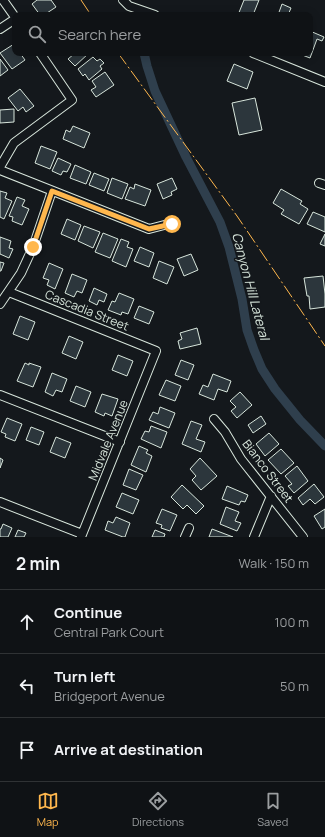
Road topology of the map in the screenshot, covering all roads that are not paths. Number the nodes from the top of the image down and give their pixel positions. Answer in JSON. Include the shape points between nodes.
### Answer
{"nodes":[{"id":1,"x":3,"y":0,"type":"edge"},
{"id":2,"x":126,"y":3,"type":"edge"},
{"id":3,"x":148,"y":12,"type":"edge"},
{"id":4,"x":12,"y":14,"type":"edge"},
{"id":5,"x":12,"y":20,"type":"edge"},
{"id":6,"x":0,"y":29,"type":"edge"},
{"id":7,"x":42,"y":56,"type":"edge"},
{"id":8,"x":260,"y":56,"type":"edge"},
{"id":9,"x":325,"y":82,"type":"edge"},
{"id":10,"x":0,"y":169,"type":"edge"},
{"id":11,"x":52,"y":191,"type":"junction"},
{"id":12,"x":172,"y":224,"type":"dead end"},
{"id":13,"x":9,"y":292,"type":"junction"},
{"id":14,"x":0,"y":304,"type":"edge"},
{"id":15,"x":156,"y":351,"type":"joint"},
{"id":16,"x":0,"y":395,"type":"edge"},
{"id":17,"x":214,"y":418,"type":"dead end"},
{"id":18,"x":120,"y":442,"type":"junction"},
{"id":19,"x":270,"y":496,"type":"junction"},
{"id":20,"x":0,"y":502,"type":"edge"},
{"id":21,"x":189,"y":528,"type":"dead end"},
{"id":22,"x":82,"y":536,"type":"edge"},
{"id":23,"x":185,"y":537,"type":"edge"},
{"id":24,"x":254,"y":537,"type":"edge"},
{"id":25,"x":303,"y":537,"type":"edge"}],
"edges":[{"from":1,"to":4,"type":"street"},
{"from":2,"to":3,"type":"street"},
{"from":5,"to":6,"type":"street"},
{"from":7,"to":10,"type":"street","via":[[72,100],[14,143]]},
{"from":8,"to":9,"type":"street"},
{"from":10,"to":11,"type":"street"},
{"from":11,"to":12,"type":"street","via":[[149,229]]},
{"from":11,"to":13,"type":"street","via":[[33,247]]},
{"from":13,"to":14,"type":"street"},
{"from":13,"to":15,"type":"street","name":"Cascadia Street"},
{"from":15,"to":18,"type":"street","name":"Midvale Avenue"},
{"from":16,"to":18,"type":"street"},
{"from":17,"to":19,"type":"street","name":"Bianco Street"},
{"from":18,"to":22,"type":"street","name":"Midvale Avenue"},
{"from":19,"to":24,"type":"street"},
{"from":19,"to":25,"type":"street","name":"Bianco Street"},
{"from":20,"to":22,"type":"street"},
{"from":21,"to":23,"type":"street"}]}
